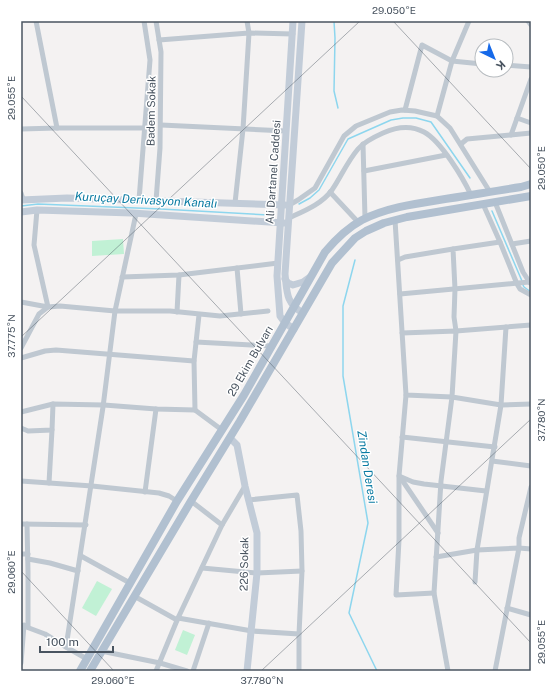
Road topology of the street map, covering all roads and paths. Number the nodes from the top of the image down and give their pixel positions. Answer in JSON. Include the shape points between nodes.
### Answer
{"nodes":[{"id":1,"x":36,"y":21,"type":"edge"},
{"id":2,"x":144,"y":21,"type":"edge"},
{"id":3,"x":156,"y":21,"type":"edge"},
{"id":4,"x":247,"y":21,"type":"edge"},
{"id":5,"x":293,"y":21,"type":"edge"},
{"id":6,"x":302,"y":21,"type":"edge"},
{"id":7,"x":469,"y":21,"type":"edge"},
{"id":8,"x":528,"y":21,"type":"edge"},
{"id":9,"x":531,"y":25,"type":"edge"},
{"id":10,"x":249,"y":33,"type":"junction"},
{"id":11,"x":292,"y":34,"type":"junction"},
{"id":12,"x":159,"y":40,"type":"junction"},
{"id":13,"x":452,"y":61,"type":"junction"},
{"id":14,"x":474,"y":63,"type":"edge"},
{"id":15,"x":514,"y":66,"type":"edge"},
{"id":16,"x":531,"y":67,"type":"edge"},
{"id":17,"x":531,"y":79,"type":"edge"},
{"id":18,"x":405,"y":110,"type":"junction"},
{"id":19,"x":437,"y":116,"type":"junction"},
{"id":20,"x":517,"y":118,"type":"junction"},
{"id":21,"x":531,"y":123,"type":"edge"},
{"id":22,"x":161,"y":125,"type":"junction"},
{"id":23,"x":57,"y":128,"type":"junction"},
{"id":24,"x":144,"y":128,"type":"junction"},
{"id":25,"x":21,"y":129,"type":"edge"},
{"id":26,"x":243,"y":129,"type":"junction"},
{"id":27,"x":286,"y":131,"type":"junction"},
{"id":28,"x":531,"y":133,"type":"edge"},
{"id":29,"x":512,"y":135,"type":"junction"},
{"id":30,"x":363,"y":144,"type":"junction"},
{"id":31,"x":461,"y":144,"type":"junction"},
{"id":32,"x":446,"y":155,"type":"junction"},
{"id":33,"x":364,"y":171,"type":"junction"},
{"id":34,"x":531,"y":184,"type":"edge"},
{"id":35,"x":330,"y":192,"type":"junction"},
{"id":36,"x":490,"y":192,"type":"junction"},
{"id":37,"x":471,"y":195,"type":"junction"},
{"id":38,"x":531,"y":196,"type":"edge"},
{"id":39,"x":22,"y":197,"type":"edge"},
{"id":40,"x":139,"y":200,"type":"junction"},
{"id":41,"x":156,"y":201,"type":"junction"},
{"id":42,"x":495,"y":202,"type":"junction"},
{"id":43,"x":235,"y":203,"type":"junction"},
{"id":44,"x":483,"y":204,"type":"junction"},
{"id":45,"x":285,"y":205,"type":"junction"},
{"id":46,"x":37,"y":210,"type":"junction"},
{"id":47,"x":21,"y":212,"type":"edge"},
{"id":48,"x":136,"y":214,"type":"junction"},
{"id":49,"x":362,"y":220,"type":"junction"},
{"id":50,"x":395,"y":220,"type":"junction"},
{"id":51,"x":286,"y":221,"type":"junction"},
{"id":52,"x":531,"y":241,"type":"edge"},
{"id":53,"x":500,"y":242,"type":"junction"},
{"id":54,"x":512,"y":244,"type":"junction"},
{"id":55,"x":453,"y":249,"type":"junction"},
{"id":56,"x":398,"y":260,"type":"junction"},
{"id":57,"x":278,"y":263,"type":"junction"},
{"id":58,"x":237,"y":268,"type":"junction"},
{"id":59,"x":179,"y":275,"type":"junction"},
{"id":60,"x":312,"y":275,"type":"junction"},
{"id":61,"x":122,"y":277,"type":"junction"},
{"id":62,"x":285,"y":278,"type":"junction"},
{"id":63,"x":529,"y":283,"type":"edge"},
{"id":64,"x":518,"y":284,"type":"junction"},
{"id":65,"x":455,"y":289,"type":"junction"},
{"id":66,"x":400,"y":294,"type":"junction"},
{"id":67,"x":531,"y":295,"type":"edge"},
{"id":68,"x":21,"y":302,"type":"edge"},
{"id":69,"x":48,"y":307,"type":"junction"},
{"id":70,"x":294,"y":307,"type":"junction"},
{"id":71,"x":115,"y":311,"type":"junction"},
{"id":72,"x":268,"y":311,"type":"dead end"},
{"id":73,"x":177,"y":312,"type":"junction"},
{"id":74,"x":279,"y":312,"type":"junction"},
{"id":75,"x":303,"y":313,"type":"junction"},
{"id":76,"x":241,"y":314,"type":"junction"},
{"id":77,"x":199,"y":315,"type":"junction"},
{"id":78,"x":285,"y":323,"type":"junction"},
{"id":79,"x":531,"y":325,"type":"edge"},
{"id":80,"x":506,"y":326,"type":"junction"},
{"id":81,"x":294,"y":329,"type":"junction"},
{"id":82,"x":456,"y":331,"type":"junction"},
{"id":83,"x":402,"y":333,"type":"junction"},
{"id":84,"x":277,"y":336,"type":"junction"},
{"id":85,"x":196,"y":342,"type":"junction"},
{"id":86,"x":272,"y":346,"type":"junction"},
{"id":87,"x":21,"y":348,"type":"edge"},
{"id":88,"x":110,"y":354,"type":"junction"},
{"id":89,"x":21,"y":358,"type":"edge"},
{"id":90,"x":194,"y":362,"type":"junction"},
{"id":91,"x":406,"y":395,"type":"junction"},
{"id":92,"x":452,"y":397,"type":"junction"},
{"id":93,"x":53,"y":404,"type":"junction"},
{"id":94,"x":531,"y":404,"type":"edge"},
{"id":95,"x":104,"y":405,"type":"junction"},
{"id":96,"x":501,"y":405,"type":"junction"},
{"id":97,"x":156,"y":409,"type":"junction"},
{"id":98,"x":195,"y":410,"type":"junction"},
{"id":99,"x":21,"y":412,"type":"edge"},
{"id":100,"x":21,"y":428,"type":"edge"},
{"id":101,"x":52,"y":430,"type":"junction"},
{"id":102,"x":222,"y":430,"type":"junction"},
{"id":103,"x":402,"y":437,"type":"junction"},
{"id":104,"x":230,"y":438,"type":"junction"},
{"id":105,"x":446,"y":442,"type":"junction"},
{"id":106,"x":494,"y":447,"type":"junction"},
{"id":107,"x":492,"y":461,"type":"junction"},
{"id":108,"x":531,"y":466,"type":"edge"},
{"id":109,"x":399,"y":476,"type":"junction"},
{"id":110,"x":21,"y":481,"type":"edge"},
{"id":111,"x":49,"y":483,"type":"junction"},
{"id":112,"x":92,"y":486,"type":"junction"},
{"id":113,"x":245,"y":486,"type":"junction"},
{"id":114,"x":441,"y":486,"type":"junction"},
{"id":115,"x":531,"y":487,"type":"edge"},
{"id":116,"x":486,"y":491,"type":"junction"},
{"id":117,"x":145,"y":492,"type":"junction"},
{"id":118,"x":248,"y":500,"type":"junction"},
{"id":119,"x":177,"y":501,"type":"junction"},
{"id":120,"x":191,"y":501,"type":"junction"},
{"id":121,"x":24,"y":524,"type":"edge"},
{"id":122,"x":86,"y":525,"type":"junction"},
{"id":123,"x":222,"y":525,"type":"junction"},
{"id":124,"x":438,"y":533,"type":"junction"},
{"id":125,"x":519,"y":548,"type":"junction"},
{"id":126,"x":531,"y":548,"type":"edge"},
{"id":127,"x":477,"y":550,"type":"junction"},
{"id":128,"x":21,"y":554,"type":"edge"},
{"id":129,"x":81,"y":556,"type":"junction"},
{"id":130,"x":28,"y":557,"type":"junction"},
{"id":131,"x":436,"y":557,"type":"junction"},
{"id":132,"x":202,"y":568,"type":"junction"},
{"id":133,"x":78,"y":571,"type":"junction"},
{"id":134,"x":302,"y":571,"type":"junction"},
{"id":135,"x":257,"y":573,"type":"junction"},
{"id":136,"x":475,"y":582,"type":"dead end"},
{"id":137,"x":130,"y":583,"type":"junction"},
{"id":138,"x":434,"y":593,"type":"junction"},
{"id":139,"x":134,"y":596,"type":"junction"},
{"id":140,"x":507,"y":608,"type":"junction"},
{"id":141,"x":531,"y":615,"type":"edge"},
{"id":142,"x":178,"y":619,"type":"junction"},
{"id":143,"x":209,"y":624,"type":"junction"},
{"id":144,"x":24,"y":626,"type":"edge"},
{"id":145,"x":252,"y":631,"type":"junction"},
{"id":146,"x":298,"y":634,"type":"junction"},
{"id":147,"x":66,"y":647,"type":"junction"},
{"id":148,"x":101,"y":651,"type":"junction"},
{"id":149,"x":87,"y":659,"type":"junction"},
{"id":150,"x":21,"y":663,"type":"edge"},
{"id":151,"x":160,"y":663,"type":"junction"},
{"id":152,"x":80,"y":671,"type":"edge"},
{"id":153,"x":90,"y":671,"type":"edge"},
{"id":154,"x":156,"y":671,"type":"edge"},
{"id":155,"x":187,"y":671,"type":"edge"},
{"id":156,"x":193,"y":671,"type":"edge"},
{"id":157,"x":247,"y":671,"type":"edge"},
{"id":158,"x":299,"y":671,"type":"edge"},
{"id":159,"x":448,"y":671,"type":"edge"},
{"id":160,"x":495,"y":671,"type":"edge"}],
"edges":[{"from":1,"to":23,"type":"street"},
{"from":2,"to":24,"type":"street","via":[[150,60]]},
{"from":3,"to":12,"type":"street","name":"Badem Sokak"},
{"from":4,"to":10,"type":"street"},
{"from":5,"to":11,"type":"main road","name":"Ali Dartanel Caddesi"},
{"from":6,"to":45,"type":"main road","name":"Ali Dartanel Caddesi"},
{"from":7,"to":13,"type":"street"},
{"from":8,"to":9,"type":"street"},
{"from":10,"to":11,"type":"street"},
{"from":10,"to":12,"type":"street"},
{"from":10,"to":26,"type":"street"},
{"from":11,"to":27,"type":"main road","name":"Ali Dartanel Caddesi"},
{"from":12,"to":22,"type":"street","name":"Badem Sokak"},
{"from":13,"to":14,"type":"street"},
{"from":13,"to":18,"type":"street","via":[[422,45]]},
{"from":13,"to":19,"type":"street"},
{"from":15,"to":16,"type":"street"},
{"from":17,"to":20,"type":"street"},
{"from":18,"to":19,"type":"street"},
{"from":18,"to":45,"type":"street","via":[[390,112],[356,126],[344,136],[315,188],[298,200]]},
{"from":19,"to":31,"type":"street","via":[[450,128]]},
{"from":20,"to":21,"type":"street"},
{"from":20,"to":29,"type":"street"},
{"from":22,"to":26,"type":"street"},
{"from":22,"to":41,"type":"street","name":"Badem Sokak"},
{"from":23,"to":24,"type":"street"},
{"from":23,"to":25,"type":"street"},
{"from":24,"to":40,"type":"street"},
{"from":26,"to":27,"type":"street"},
{"from":26,"to":43,"type":"street"},
{"from":27,"to":45,"type":"main road","name":"Ali Dartanel Caddesi"},
{"from":28,"to":29,"type":"street"},
{"from":29,"to":31,"type":"street","via":[[467,139]]},
{"from":30,"to":32,"type":"street","via":[[392,129],[413,128],[431,137]]},
{"from":30,"to":33,"type":"street"},
{"from":30,"to":35,"type":"street","via":[[350,159]]},
{"from":31,"to":36,"type":"street"},
{"from":32,"to":33,"type":"street"},
{"from":32,"to":37,"type":"street","via":[[464,180]]},
{"from":33,"to":49,"type":"street"},
{"from":34,"to":36,"type":"main road","name":"29 Ekim Bulvarı"},
{"from":35,"to":49,"type":"street"},
{"from":35,"to":51,"type":"street"},
{"from":36,"to":37,"type":"main road","name":"29 Ekim Bulvarı"},
{"from":37,"to":49,"type":"main road","name":"29 Ekim Bulvarı","via":[[402,206]]},
{"from":38,"to":42,"type":"main road","name":"29 Ekim Bulvarı"},
{"from":39,"to":40,"type":"main road"},
{"from":40,"to":41,"type":"main road"},
{"from":41,"to":43,"type":"main road"},
{"from":42,"to":44,"type":"main road","name":"29 Ekim Bulvarı"},
{"from":42,"to":54,"type":"street"},
{"from":43,"to":45,"type":"main road"},
{"from":44,"to":50,"type":"main road","name":"29 Ekim Bulvarı"},
{"from":44,"to":53,"type":"street"},
{"from":45,"to":51,"type":"main road","name":"Ali Dartanel Caddesi"},
{"from":46,"to":47,"type":"main road"},
{"from":46,"to":48,"type":"main road"},
{"from":46,"to":69,"type":"street","via":[[34,245]]},
{"from":48,"to":51,"type":"main road"},
{"from":48,"to":61,"type":"street"},
{"from":49,"to":60,"type":"main road","name":"29 Ekim Bulvarı","via":[[336,239]]},
{"from":50,"to":56,"type":"street"},
{"from":50,"to":75,"type":"main road","name":"29 Ekim Bulvarı","via":[[366,231],[348,245],[332,263]]},
{"from":51,"to":57,"type":"main road","name":"Ali Dartanel Caddesi"},
{"from":51,"to":62,"type":"main road","name":"Ali Dartanel Caddesi"},
{"from":52,"to":54,"type":"street"},
{"from":53,"to":55,"type":"street"},
{"from":53,"to":64,"type":"street"},
{"from":54,"to":63,"type":"street"},
{"from":55,"to":56,"type":"street"},
{"from":55,"to":65,"type":"street"},
{"from":56,"to":66,"type":"street"},
{"from":57,"to":58,"type":"street"},
{"from":57,"to":74,"type":"main road","name":"Ali Dartanel Caddesi"},
{"from":58,"to":59,"type":"street"},
{"from":58,"to":76,"type":"street"},
{"from":59,"to":61,"type":"street"},
{"from":59,"to":73,"type":"street"},
{"from":60,"to":62,"type":"main road","via":[[296,285]]},
{"from":60,"to":70,"type":"main road","name":"29 Ekim Bulvarı"},
{"from":61,"to":71,"type":"street"},
{"from":62,"to":70,"type":"main road","name":"Ali Dartanel Caddesi","via":[[287,292]]},
{"from":63,"to":64,"type":"street"},
{"from":64,"to":65,"type":"street"},
{"from":64,"to":67,"type":"street","via":[[520,289]]},
{"from":65,"to":66,"type":"street"},
{"from":65,"to":82,"type":"street"},
{"from":66,"to":83,"type":"street"},
{"from":68,"to":69,"type":"street"},
{"from":69,"to":71,"type":"street"},
{"from":69,"to":87,"type":"street","via":[[40,314]]},
{"from":70,"to":75,"type":"main road"},
{"from":70,"to":78,"type":"main road","name":"29 Ekim Bulvarı"},
{"from":71,"to":73,"type":"street"},
{"from":71,"to":88,"type":"street"},
{"from":72,"to":76,"type":"street"},
{"from":73,"to":77,"type":"street"},
{"from":74,"to":78,"type":"main road","name":"Ali Dartanel Caddesi"},
{"from":74,"to":84,"type":"main road"},
{"from":75,"to":81,"type":"main road","name":"29 Ekim Bulvarı"},
{"from":76,"to":77,"type":"street"},
{"from":77,"to":85,"type":"street"},
{"from":78,"to":81,"type":"main road"},
{"from":78,"to":84,"type":"main road","name":"29 Ekim Bulvarı"},
{"from":79,"to":80,"type":"street"},
{"from":80,"to":82,"type":"street"},
{"from":80,"to":96,"type":"street"},
{"from":81,"to":104,"type":"main road","name":"29 Ekim Bulvarı"},
{"from":82,"to":83,"type":"street"},
{"from":82,"to":92,"type":"street"},
{"from":83,"to":91,"type":"street"},
{"from":84,"to":86,"type":"main road","name":"29 Ekim Bulvarı"},
{"from":85,"to":86,"type":"street"},
{"from":85,"to":90,"type":"street"},
{"from":86,"to":102,"type":"main road","name":"29 Ekim Bulvarı"},
{"from":88,"to":89,"type":"street","via":[[45,350]]},
{"from":88,"to":90,"type":"street"},
{"from":88,"to":95,"type":"street"},
{"from":90,"to":98,"type":"street"},
{"from":91,"to":92,"type":"street"},
{"from":91,"to":103,"type":"street"},
{"from":92,"to":96,"type":"street"},
{"from":92,"to":105,"type":"street"},
{"from":93,"to":95,"type":"street"},
{"from":93,"to":99,"type":"street"},
{"from":93,"to":101,"type":"street"},
{"from":94,"to":96,"type":"street"},
{"from":95,"to":97,"type":"street"},
{"from":95,"to":112,"type":"street"},
{"from":96,"to":106,"type":"street"},
{"from":97,"to":98,"type":"street"},
{"from":97,"to":117,"type":"street"},
{"from":98,"to":102,"type":"street"},
{"from":100,"to":101,"type":"street","via":[[28,431]]},
{"from":101,"to":111,"type":"street"},
{"from":102,"to":119,"type":"main road","name":"29 Ekim Bulvarı"},
{"from":103,"to":105,"type":"street"},
{"from":103,"to":109,"type":"street"},
{"from":104,"to":113,"type":"main road","name":"226 Sokak","via":[[237,445]]},
{"from":104,"to":120,"type":"main road","name":"29 Ekim Bulvarı"},
{"from":105,"to":106,"type":"street"},
{"from":105,"to":114,"type":"street"},
{"from":106,"to":107,"type":"street"},
{"from":107,"to":108,"type":"street"},
{"from":107,"to":116,"type":"street"},
{"from":109,"to":114,"type":"street","via":[[413,482]]},
{"from":109,"to":124,"type":"street"},
{"from":109,"to":138,"type":"street","via":[[396,594]]},
{"from":110,"to":111,"type":"street"},
{"from":111,"to":112,"type":"street"},
{"from":112,"to":117,"type":"street"},
{"from":112,"to":122,"type":"street"},
{"from":113,"to":118,"type":"main road","name":"226 Sokak"},
{"from":113,"to":123,"type":"street"},
{"from":114,"to":116,"type":"street"},
{"from":114,"to":124,"type":"street"},
{"from":115,"to":125,"type":"street"},
{"from":116,"to":127,"type":"street"},
{"from":117,"to":119,"type":"street","via":[[159,493]]},
{"from":118,"to":134,"type":"street","via":[[298,495]]},
{"from":118,"to":135,"type":"main road","name":"226 Sokak","via":[[257,533]]},
{"from":119,"to":137,"type":"main road","name":"29 Ekim Bulvarı"},
{"from":120,"to":123,"type":"street"},
{"from":120,"to":139,"type":"main road","name":"29 Ekim Bulvarı"},
{"from":121,"to":122,"type":"street"},
{"from":121,"to":130,"type":"street"},
{"from":122,"to":129,"type":"street"},
{"from":123,"to":132,"type":"street"},
{"from":124,"to":131,"type":"street"},
{"from":125,"to":126,"type":"street"},
{"from":125,"to":127,"type":"street"},
{"from":125,"to":140,"type":"street"},
{"from":127,"to":131,"type":"street"},
{"from":127,"to":136,"type":"street"},
{"from":128,"to":130,"type":"street"},
{"from":129,"to":133,"type":"street"},
{"from":129,"to":137,"type":"street"},
{"from":130,"to":133,"type":"street"},
{"from":130,"to":144,"type":"street"},
{"from":131,"to":138,"type":"street"},
{"from":132,"to":135,"type":"street"},
{"from":132,"to":142,"type":"street"},
{"from":133,"to":147,"type":"street"},
{"from":134,"to":135,"type":"street"},
{"from":134,"to":146,"type":"street"},
{"from":135,"to":145,"type":"main road","name":"226 Sokak"},
{"from":137,"to":149,"type":"main road","name":"29 Ekim Bulvarı"},
{"from":138,"to":159,"type":"street"},
{"from":139,"to":142,"type":"street"},
{"from":139,"to":148,"type":"main road","name":"29 Ekim Bulvarı"},
{"from":140,"to":141,"type":"street"},
{"from":140,"to":160,"type":"street"},
{"from":142,"to":143,"type":"street"},
{"from":142,"to":151,"type":"street"},
{"from":143,"to":145,"type":"street"},
{"from":143,"to":156,"type":"street"},
{"from":144,"to":147,"type":"street","via":[[45,634]]},
{"from":144,"to":150,"type":"street"},
{"from":145,"to":146,"type":"street"},
{"from":145,"to":157,"type":"main road","name":"226 Sokak"},
{"from":146,"to":158,"type":"street"},
{"from":147,"to":149,"type":"street"},
{"from":148,"to":151,"type":"street"},
{"from":148,"to":153,"type":"main road","name":"29 Ekim Bulvarı"},
{"from":149,"to":152,"type":"main road","name":"29 Ekim Bulvarı"},
{"from":151,"to":154,"type":"street"},
{"from":151,"to":155,"type":"street"}]}
